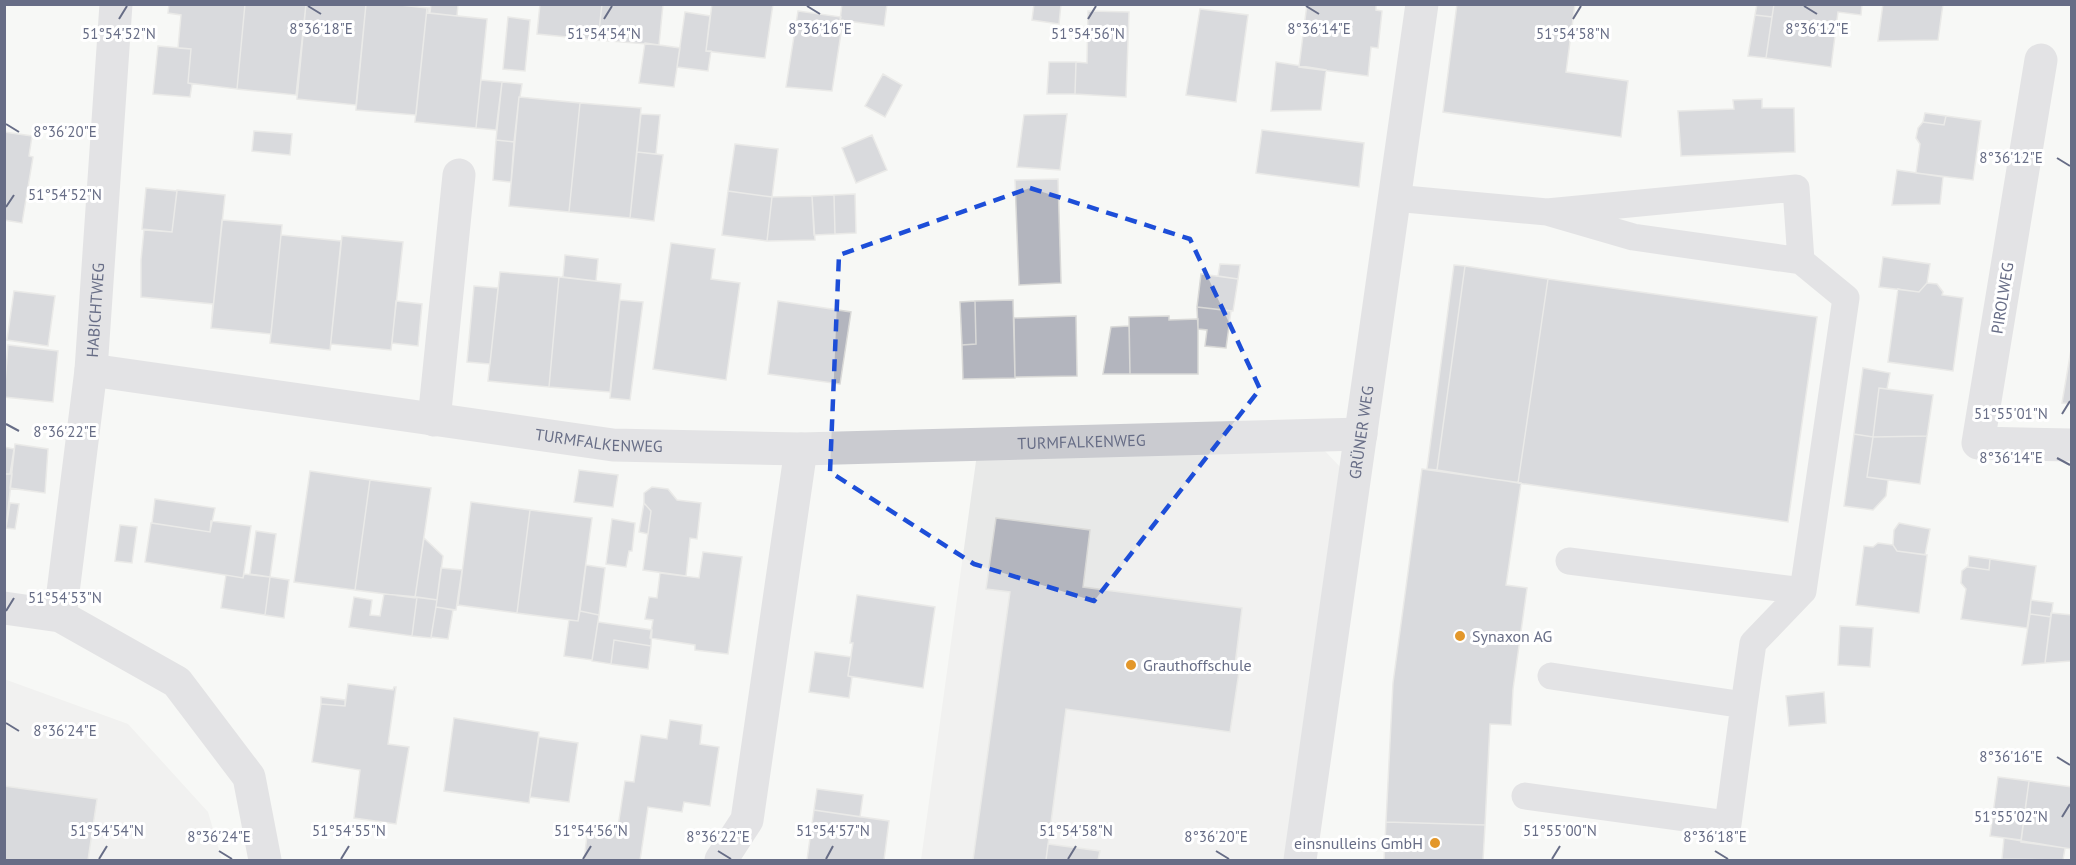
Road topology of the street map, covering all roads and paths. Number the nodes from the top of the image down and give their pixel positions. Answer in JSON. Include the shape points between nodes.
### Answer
{"nodes":[{"id":1,"x":116,"y":4,"type":"edge"},
{"id":2,"x":1422,"y":4,"type":"edge"},
{"id":3,"x":2041,"y":60,"type":"dead end"},
{"id":4,"x":459,"y":175,"type":"dead end"},
{"id":5,"x":1394,"y":198,"type":"junction"},
{"id":6,"x":1548,"y":212,"type":"junction"},
{"id":7,"x":1802,"y":261,"type":"junction"},
{"id":8,"x":91,"y":370,"type":"junction"},
{"id":9,"x":434,"y":420,"type":"junction"},
{"id":10,"x":1361,"y":434,"type":"junction"},
{"id":11,"x":2072,"y":445,"type":"edge"},
{"id":12,"x":801,"y":449,"type":"junction"},
{"id":13,"x":1569,"y":561,"type":"dead end"},
{"id":14,"x":1803,"y":591,"type":"junction"},
{"id":15,"x":4,"y":608,"type":"edge"},
{"id":16,"x":60,"y":616,"type":"junction"},
{"id":17,"x":1551,"y":676,"type":"dead end"},
{"id":18,"x":1744,"y":705,"type":"junction"},
{"id":19,"x":1525,"y":796,"type":"dead end"},
{"id":20,"x":265,"y":861,"type":"edge"},
{"id":21,"x":720,"y":861,"type":"edge"},
{"id":22,"x":1300,"y":861,"type":"edge"}],
"edges":[{"from":1,"to":8,"type":"street","name":"HABICHTWEG"},
{"from":2,"to":5,"type":"street","name":"GRÜNER WEG"},
{"from":3,"to":11,"type":"street","name":"PIROLWEG","via":[[1978,443]]},
{"from":4,"to":9,"type":"street"},
{"from":5,"to":6,"type":"lane"},
{"from":5,"to":10,"type":"street","name":"GRÜNER WEG"},
{"from":6,"to":7,"type":"lane","via":[[1633,237]]},
{"from":6,"to":7,"type":"lane","via":[[1796,188]]},
{"from":7,"to":14,"type":"lane","via":[[1846,298]]},
{"from":8,"to":9,"type":"street","name":"TURMFALKENWEG"},
{"from":8,"to":16,"type":"street","name":"HABICHTWEG"},
{"from":9,"to":12,"type":"street","name":"TURMFALKENWEG","via":[[613,445]]},
{"from":10,"to":12,"type":"street","name":"TURMFALKENWEG"},
{"from":10,"to":22,"type":"street","name":"GRÜNER WEG"},
{"from":12,"to":21,"type":"street","via":[[747,820]]},
{"from":13,"to":14,"type":"lane"},
{"from":14,"to":18,"type":"lane","via":[[1753,643]]},
{"from":15,"to":16,"type":"street"},
{"from":16,"to":20,"type":"street","via":[[177,682],[249,777]]},
{"from":17,"to":18,"type":"lane"},
{"from":18,"to":19,"type":"lane","via":[[1728,824]]}]}
